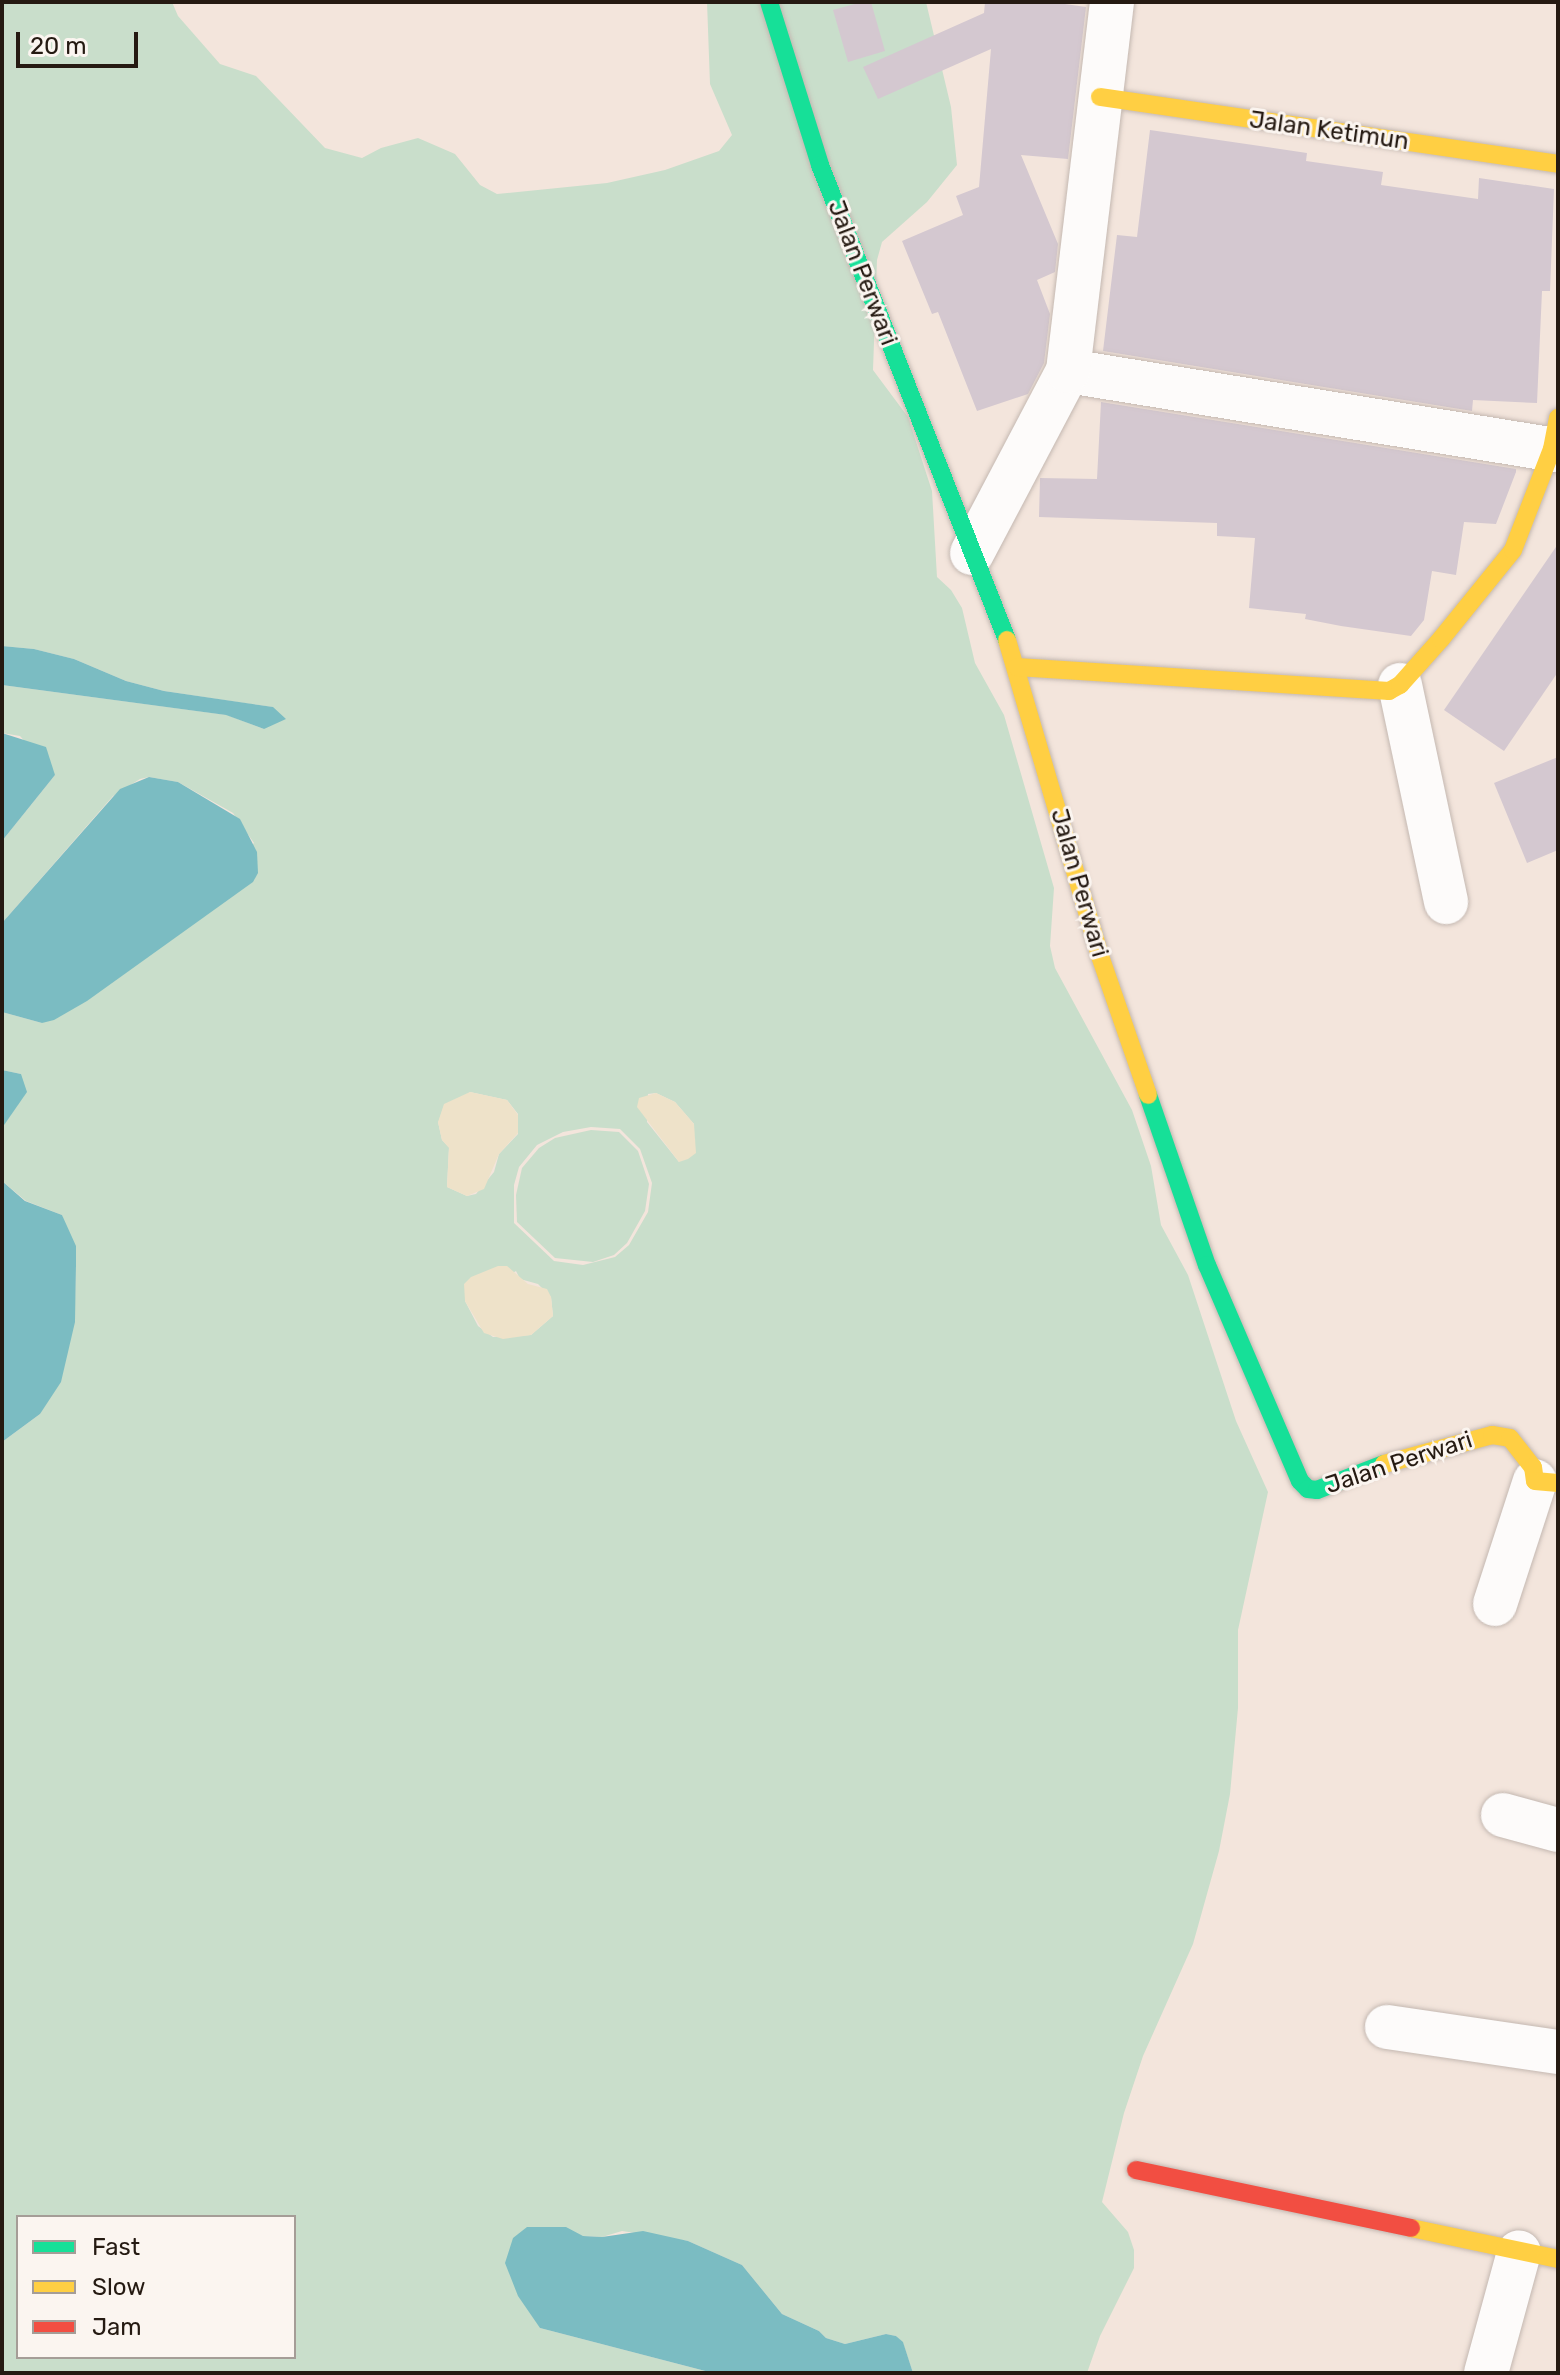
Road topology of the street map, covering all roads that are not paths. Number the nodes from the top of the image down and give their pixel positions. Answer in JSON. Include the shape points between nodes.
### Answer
{"nodes":[{"id":1,"x":769,"y":2,"type":"edge"},
{"id":2,"x":1112,"y":2,"type":"edge"},
{"id":3,"x":1100,"y":97,"type":"junction"},
{"id":4,"x":1558,"y":164,"type":"edge"},
{"id":5,"x":1068,"y":371,"type":"junction"},
{"id":6,"x":1556,"y":439,"type":"edge"},
{"id":7,"x":972,"y":553,"type":"junction"},
{"id":8,"x":1017,"y":667,"type":"junction"},
{"id":9,"x":1400,"y":685,"type":"junction"},
{"id":10,"x":1446,"y":902,"type":"dead end"},
{"id":11,"x":1546,"y":1482,"type":"edge"},
{"id":12,"x":1495,"y":1604,"type":"dead end"},
{"id":13,"x":1503,"y":1815,"type":"dead end"},
{"id":14,"x":1558,"y":1830,"type":"edge"},
{"id":15,"x":1387,"y":2027,"type":"dead end"},
{"id":16,"x":1558,"y":2052,"type":"edge"},
{"id":17,"x":1136,"y":2170,"type":"dead end"},
{"id":18,"x":1539,"y":2256,"type":"edge"},
{"id":19,"x":1486,"y":2373,"type":"edge"}],
"edges":[{"from":1,"to":7,"type":"street","name":"Jalan Perwari","via":[[820,165]]},
{"from":2,"to":3,"type":"street"},
{"from":3,"to":4,"type":"street","name":"Jalan Ketimun"},
{"from":3,"to":5,"type":"street"},
{"from":5,"to":6,"type":"street"},
{"from":5,"to":7,"type":"street"},
{"from":6,"to":9,"type":"street","via":[[1513,550]]},
{"from":7,"to":8,"type":"street","name":"Jalan Perwari"},
{"from":8,"to":9,"type":"street","via":[[1378,692]]},
{"from":8,"to":11,"type":"street","name":"Jalan Perwari","via":[[1100,956],[1207,1265],[1300,1481],[1317,1490],[1395,1459],[1492,1435],[1510,1438]]},
{"from":9,"to":10,"type":"street"},
{"from":11,"to":12,"type":"street"},
{"from":13,"to":14,"type":"street"},
{"from":15,"to":16,"type":"street"},
{"from":17,"to":18,"type":"street"},
{"from":18,"to":19,"type":"street"}]}
